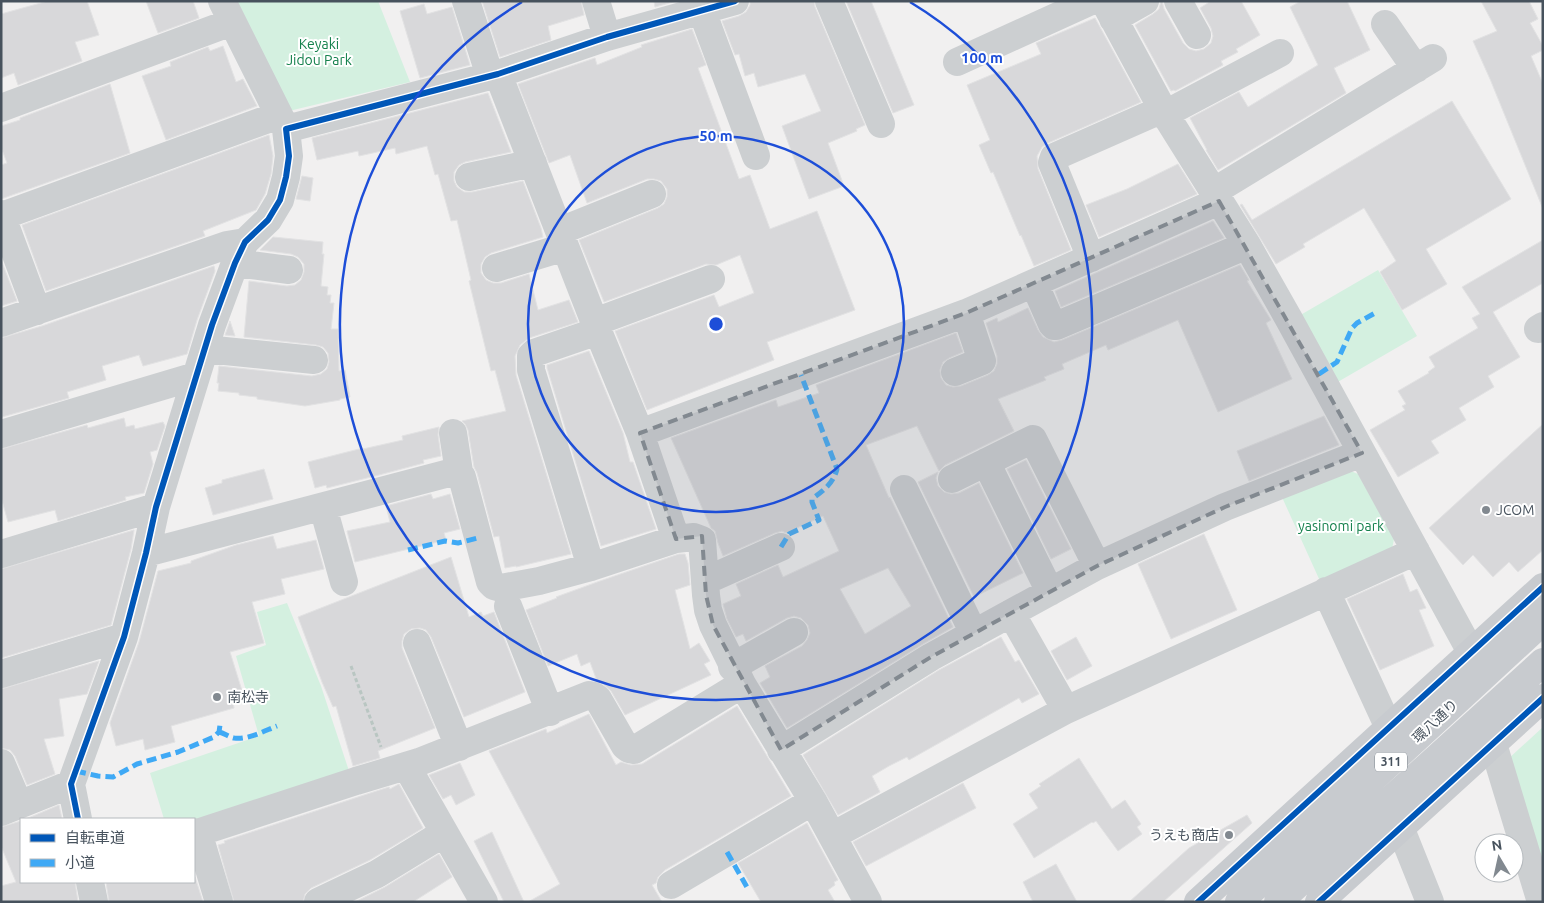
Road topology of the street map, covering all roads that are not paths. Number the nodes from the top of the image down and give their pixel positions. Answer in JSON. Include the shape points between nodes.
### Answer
{"nodes":[{"id":1,"x":466,"y":1,"type":"edge"},
{"id":2,"x":596,"y":1,"type":"edge"},
{"id":3,"x":734,"y":1,"type":"edge"},
{"id":4,"x":829,"y":1,"type":"edge"},
{"id":5,"x":1091,"y":1,"type":"edge"},
{"id":6,"x":1145,"y":1,"type":"edge"},
{"id":7,"x":1178,"y":1,"type":"edge"},
{"id":8,"x":1109,"y":10,"type":"edge"},
{"id":9,"x":227,"y":12,"type":"edge"},
{"id":10,"x":702,"y":12,"type":"junction"},
{"id":11,"x":1385,"y":24,"type":"dead end"},
{"id":12,"x":1197,"y":35,"type":"dead end"},
{"id":13,"x":608,"y":37,"type":"junction"},
{"id":14,"x":1280,"y":53,"type":"dead end"},
{"id":15,"x":957,"y":62,"type":"dead end"},
{"id":16,"x":494,"y":75,"type":"junction"},
{"id":17,"x":1,"y":108,"type":"edge"},
{"id":18,"x":1164,"y":111,"type":"junction"},
{"id":19,"x":283,"y":122,"type":"junction"},
{"id":20,"x":881,"y":124,"type":"dead end"},
{"id":21,"x":756,"y":156,"type":"dead end"},
{"id":22,"x":533,"y":163,"type":"junction"},
{"id":23,"x":469,"y":177,"type":"dead end"},
{"id":24,"x":652,"y":194,"type":"dead end"},
{"id":25,"x":1216,"y":196,"type":"junction"},
{"id":26,"x":2,"y":215,"type":"edge"},
{"id":27,"x":563,"y":239,"type":"junction"},
{"id":28,"x":1247,"y":245,"type":"junction"},
{"id":29,"x":240,"y":252,"type":"junction"},
{"id":30,"x":1091,"y":258,"type":"junction"},
{"id":31,"x":496,"y":268,"type":"dead end"},
{"id":32,"x":289,"y":270,"type":"dead end"},
{"id":33,"x":712,"y":279,"type":"dead end"},
{"id":34,"x":1034,"y":283,"type":"junction"},
{"id":35,"x":37,"y":311,"type":"junction"},
{"id":36,"x":966,"y":312,"type":"junction"},
{"id":37,"x":1,"y":323,"type":"edge"},
{"id":38,"x":596,"y":327,"type":"junction"},
{"id":39,"x":205,"y":349,"type":"junction"},
{"id":40,"x":314,"y":360,"type":"dead end"},
{"id":41,"x":955,"y":372,"type":"dead end"},
{"id":42,"x":196,"y":376,"type":"junction"},
{"id":43,"x":453,"y":433,"type":"dead end"},
{"id":44,"x":640,"y":433,"type":"junction"},
{"id":45,"x":1,"y":434,"type":"edge"},
{"id":46,"x":1362,"y":453,"type":"junction"},
{"id":47,"x":986,"y":462,"type":"junction"},
{"id":48,"x":459,"y":472,"type":"junction"},
{"id":49,"x":952,"y":479,"type":"dead end"},
{"id":50,"x":904,"y":489,"type":"dead end"},
{"id":51,"x":323,"y":506,"type":"junction"},
{"id":52,"x":156,"y":507,"type":"junction"},
{"id":53,"x":676,"y":539,"type":"junction"},
{"id":54,"x":781,"y":547,"type":"dead end"},
{"id":55,"x":1416,"y":550,"type":"junction"},
{"id":56,"x":146,"y":553,"type":"junction"},
{"id":57,"x":1,"y":554,"type":"edge"},
{"id":58,"x":1097,"y":566,"type":"junction"},
{"id":59,"x":591,"y":568,"type":"junction"},
{"id":60,"x":705,"y":581,"type":"junction"},
{"id":61,"x":344,"y":582,"type":"dead end"},
{"id":62,"x":1543,"y":587,"type":"edge"},
{"id":63,"x":1326,"y":591,"type":"junction"},
{"id":64,"x":1050,"y":592,"type":"junction"},
{"id":65,"x":508,"y":606,"type":"dead end"},
{"id":66,"x":1011,"y":613,"type":"junction"},
{"id":67,"x":1543,"y":621,"type":"edge"},
{"id":68,"x":794,"y":632,"type":"dead end"},
{"id":69,"x":974,"y":634,"type":"junction"},
{"id":70,"x":124,"y":637,"type":"junction"},
{"id":71,"x":417,"y":643,"type":"dead end"},
{"id":72,"x":1471,"y":652,"type":"junction"},
{"id":73,"x":1543,"y":662,"type":"edge"},
{"id":74,"x":1,"y":674,"type":"edge"},
{"id":75,"x":737,"y":676,"type":"junction"},
{"id":76,"x":1543,"y":698,"type":"edge"},
{"id":77,"x":1066,"y":710,"type":"junction"},
{"id":78,"x":550,"y":712,"type":"junction"},
{"id":79,"x":1389,"y":728,"type":"junction"},
{"id":80,"x":1493,"y":744,"type":"junction"},
{"id":81,"x":459,"y":747,"type":"junction"},
{"id":82,"x":781,"y":750,"type":"junction"},
{"id":83,"x":1,"y":763,"type":"edge"},
{"id":84,"x":398,"y":769,"type":"junction"},
{"id":85,"x":71,"y":784,"type":"junction"},
{"id":86,"x":813,"y":801,"type":"junction"},
{"id":87,"x":10,"y":808,"type":"edge"},
{"id":88,"x":78,"y":818,"type":"edge"},
{"id":89,"x":1400,"y":827,"type":"junction"},
{"id":90,"x":196,"y":833,"type":"edge"},
{"id":91,"x":444,"y":833,"type":"junction"},
{"id":92,"x":832,"y":836,"type":"junction"},
{"id":93,"x":90,"y":883,"type":"edge"},
{"id":94,"x":671,"y":885,"type":"dead end"},
{"id":95,"x":94,"y":902,"type":"edge"},
{"id":96,"x":219,"y":902,"type":"edge"},
{"id":97,"x":318,"y":902,"type":"edge"},
{"id":98,"x":484,"y":902,"type":"edge"},
{"id":99,"x":868,"y":902,"type":"edge"},
{"id":100,"x":1199,"y":902,"type":"edge"},
{"id":101,"x":1239,"y":902,"type":"edge"},
{"id":102,"x":1278,"y":902,"type":"edge"},
{"id":103,"x":1320,"y":902,"type":"edge"},
{"id":104,"x":1430,"y":902,"type":"edge"},
{"id":105,"x":1541,"y":902,"type":"edge"}],
"edges":[{"from":1,"to":16,"type":"street"},
{"from":2,"to":13,"type":"street"},
{"from":3,"to":10,"type":"street"},
{"from":4,"to":20,"type":"street"},
{"from":5,"to":15,"type":"street"},
{"from":6,"to":8,"type":"street"},
{"from":7,"to":12,"type":"street"},
{"from":8,"to":18,"type":"street"},
{"from":9,"to":17,"type":"street"},
{"from":9,"to":19,"type":"street"},
{"from":10,"to":13,"type":"street"},
{"from":10,"to":21,"type":"street"},
{"from":11,"to":25,"type":"street","via":[[1425,63]]},
{"from":13,"to":16,"type":"street"},
{"from":14,"to":18,"type":"street"},
{"from":16,"to":19,"type":"street"},
{"from":16,"to":22,"type":"street"},
{"from":18,"to":25,"type":"street"},
{"from":18,"to":30,"type":"street","via":[[1052,160]]},
{"from":19,"to":26,"type":"street"},
{"from":19,"to":29,"type":"street","via":[[289,156],[280,200],[268,220]]},
{"from":22,"to":23,"type":"street"},
{"from":22,"to":27,"type":"street"},
{"from":24,"to":27,"type":"street"},
{"from":25,"to":28,"type":"street"},
{"from":25,"to":30,"type":"street"},
{"from":26,"to":35,"type":"street"},
{"from":27,"to":31,"type":"street"},
{"from":27,"to":38,"type":"street"},
{"from":28,"to":34,"type":"street","via":[[1056,326],[1052,324]]},
{"from":28,"to":46,"type":"street"},
{"from":29,"to":32,"type":"street"},
{"from":29,"to":35,"type":"street","via":[[227,245]]},
{"from":29,"to":39,"type":"street"},
{"from":30,"to":34,"type":"street"},
{"from":33,"to":38,"type":"street"},
{"from":34,"to":36,"type":"street"},
{"from":35,"to":37,"type":"street"},
{"from":36,"to":41,"type":"street","via":[[982,361]]},
{"from":36,"to":44,"type":"street"},
{"from":38,"to":44,"type":"street"},
{"from":38,"to":59,"type":"street","via":[[534,353],[530,360]]},
{"from":39,"to":40,"type":"street"},
{"from":39,"to":42,"type":"street"},
{"from":42,"to":45,"type":"street"},
{"from":42,"to":52,"type":"street"},
{"from":43,"to":48,"type":"street"},
{"from":44,"to":53,"type":"street"},
{"from":46,"to":55,"type":"street"},
{"from":46,"to":58,"type":"street","via":[[1225,507]]},
{"from":47,"to":49,"type":"street"},
{"from":47,"to":58,"type":"street","via":[[1033,439]]},
{"from":47,"to":64,"type":"street"},
{"from":48,"to":51,"type":"street"},
{"from":48,"to":59,"type":"street","via":[[490,582],[494,586],[500,588],[539,581]]},
{"from":50,"to":69,"type":"street"},
{"from":51,"to":56,"type":"street"},
{"from":51,"to":61,"type":"street"},
{"from":52,"to":56,"type":"street"},
{"from":52,"to":57,"type":"street"},
{"from":53,"to":59,"type":"street"},
{"from":53,"to":60,"type":"street","via":[[694,537],[702,540]]},
{"from":54,"to":60,"type":"street"},
{"from":55,"to":63,"type":"street"},
{"from":55,"to":72,"type":"street"},
{"from":56,"to":70,"type":"street"},
{"from":58,"to":64,"type":"street"},
{"from":60,"to":75,"type":"street","via":[[713,625]]},
{"from":62,"to":72,"type":"main road","number":"311"},
{"from":63,"to":77,"type":"street"},
{"from":63,"to":79,"type":"street"},
{"from":64,"to":66,"type":"street"},
{"from":65,"to":78,"type":"street"},
{"from":66,"to":69,"type":"street"},
{"from":66,"to":77,"type":"street"},
{"from":67,"to":101,"type":"main road","name":"環八通り","number":"311"},
{"from":68,"to":75,"type":"street"},
{"from":69,"to":82,"type":"street"},
{"from":70,"to":74,"type":"street"},
{"from":70,"to":85,"type":"street"},
{"from":71,"to":81,"type":"street"},
{"from":72,"to":79,"type":"main road","number":"311"},
{"from":73,"to":102,"type":"main road","name":"環八通り","number":"311"},
{"from":75,"to":78,"type":"street","via":[[634,750],[625,746],[594,696],[589,695]]},
{"from":75,"to":82,"type":"street"},
{"from":76,"to":80,"type":"main road"},
{"from":77,"to":92,"type":"street"},
{"from":78,"to":81,"type":"street"},
{"from":79,"to":100,"type":"main road","number":"311"},
{"from":80,"to":89,"type":"main road"},
{"from":80,"to":105,"type":"street"},
{"from":81,"to":84,"type":"street"},
{"from":82,"to":86,"type":"street"},
{"from":83,"to":87,"type":"street"},
{"from":84,"to":90,"type":"street"},
{"from":84,"to":91,"type":"street"},
{"from":85,"to":87,"type":"street"},
{"from":85,"to":88,"type":"street"},
{"from":86,"to":92,"type":"street"},
{"from":86,"to":94,"type":"street"},
{"from":89,"to":103,"type":"main road"},
{"from":89,"to":104,"type":"street"},
{"from":90,"to":96,"type":"street"},
{"from":91,"to":97,"type":"street","via":[[377,874]]},
{"from":91,"to":98,"type":"street"},
{"from":92,"to":99,"type":"street"},
{"from":93,"to":95,"type":"street"}]}
